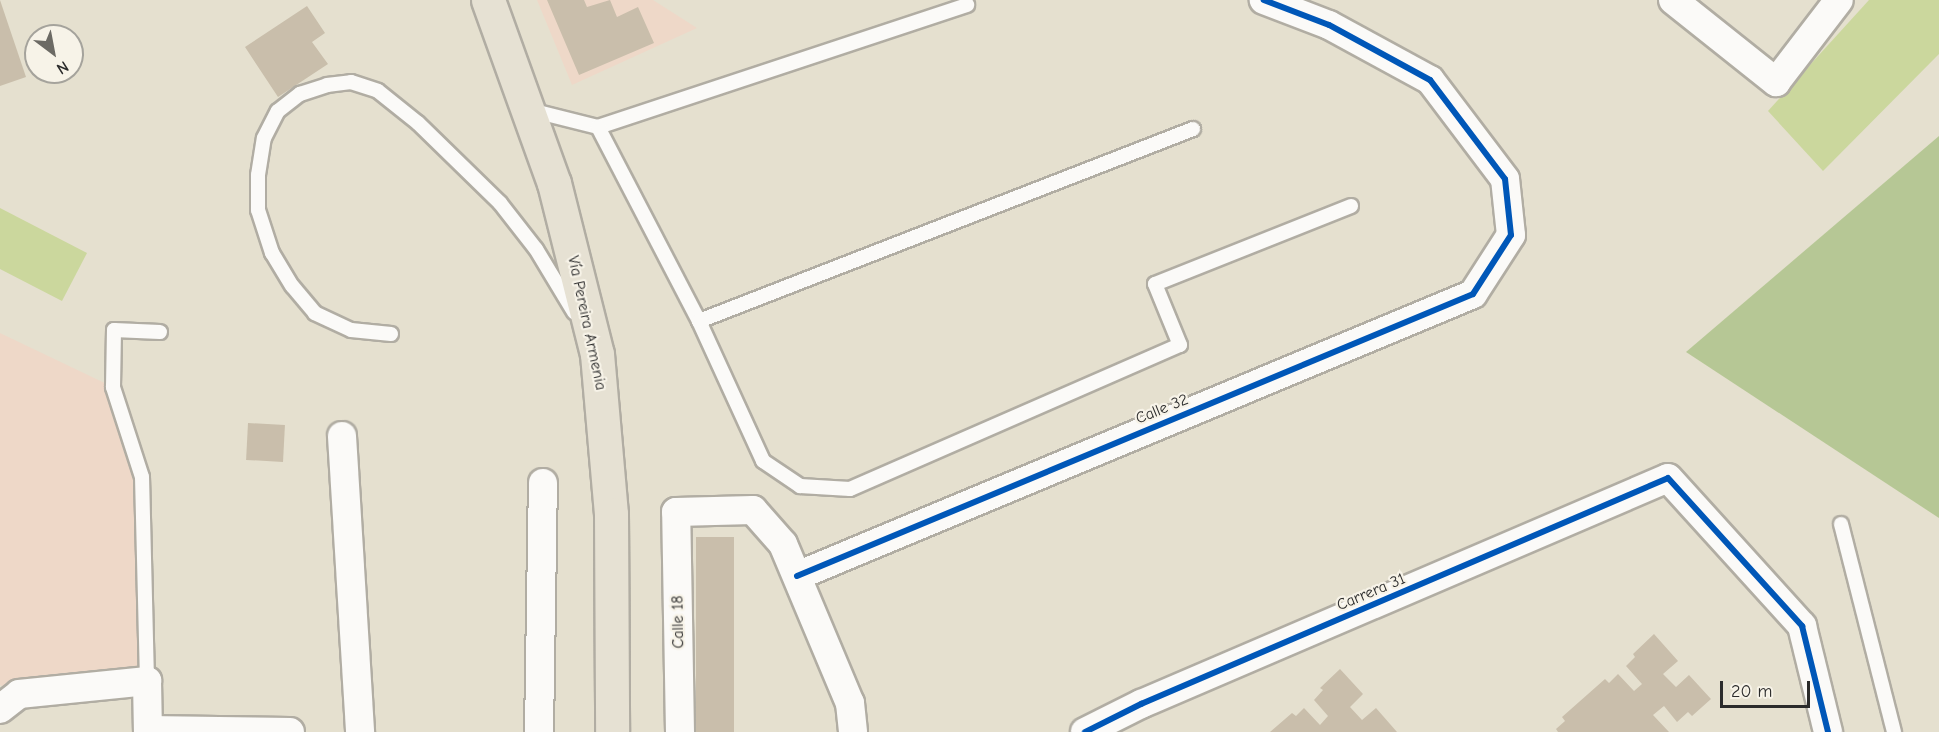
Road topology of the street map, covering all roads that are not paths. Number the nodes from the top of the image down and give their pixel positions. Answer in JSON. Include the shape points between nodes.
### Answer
{"nodes":[{"id":1,"x":488,"y":0,"type":"edge"},
{"id":2,"x":1263,"y":0,"type":"edge"},
{"id":3,"x":1673,"y":0,"type":"edge"},
{"id":4,"x":1839,"y":0,"type":"edge"},
{"id":5,"x":967,"y":5,"type":"dead end"},
{"id":6,"x":530,"y":110,"type":"junction"},
{"id":7,"x":598,"y":127,"type":"junction"},
{"id":8,"x":1193,"y":129,"type":"dead end"},
{"id":9,"x":1351,"y":206,"type":"dead end"},
{"id":10,"x":699,"y":321,"type":"junction"},
{"id":11,"x":160,"y":332,"type":"dead end"},
{"id":12,"x":391,"y":334,"type":"dead end"},
{"id":13,"x":597,"y":354,"type":"junction"},
{"id":14,"x":342,"y":436,"type":"dead end"},
{"id":15,"x":543,"y":483,"type":"dead end"},
{"id":16,"x":1841,"y":524,"type":"dead end"},
{"id":17,"x":797,"y":576,"type":"junction"},
{"id":18,"x":147,"y":681,"type":"junction"},
{"id":19,"x":6,"y":696,"type":"edge"},
{"id":20,"x":148,"y":731,"type":"edge"},
{"id":21,"x":290,"y":732,"type":"edge"},
{"id":22,"x":360,"y":732,"type":"edge"},
{"id":23,"x":539,"y":732,"type":"edge"},
{"id":24,"x":612,"y":732,"type":"edge"},
{"id":25,"x":680,"y":732,"type":"edge"},
{"id":26,"x":853,"y":732,"type":"edge"},
{"id":27,"x":1085,"y":732,"type":"edge"},
{"id":28,"x":1828,"y":732,"type":"edge"},
{"id":29,"x":1894,"y":732,"type":"edge"}],
"edges":[{"from":1,"to":6,"type":"main road","name":"Vía Pereira Armenia"},
{"from":2,"to":17,"type":"street","name":"Calle 32","via":[[1329,25],[1430,80],[1505,179],[1511,235],[1473,294]]},
{"from":3,"to":4,"type":"street","via":[[1776,82]]},
{"from":5,"to":7,"type":"lane"},
{"from":6,"to":7,"type":"lane"},
{"from":6,"to":13,"type":"main road","name":"Vía Pereira Armenia","via":[[577,267]]},
{"from":7,"to":10,"type":"lane"},
{"from":8,"to":10,"type":"lane"},
{"from":9,"to":10,"type":"lane","via":[[1155,284],[1179,345],[850,489],[800,486],[763,461]]},
{"from":11,"to":18,"type":"lane","via":[[114,330],[114,387],[142,477]]},
{"from":12,"to":13,"type":"lane","via":[[351,330],[315,313],[272,253],[258,210],[264,138],[278,111],[300,94],[327,85],[351,82],[378,91],[418,123],[501,203],[536,249]]},
{"from":13,"to":24,"type":"main road","name":"Vía Pereira Armenia","via":[[611,524]]},
{"from":14,"to":22,"type":"street"},
{"from":15,"to":23,"type":"street"},
{"from":16,"to":29,"type":"lane"},
{"from":17,"to":25,"type":"street","name":"Calle 18","via":[[783,544],[753,510],[676,512]]},
{"from":17,"to":26,"type":"street","via":[[850,703]]},
{"from":18,"to":19,"type":"street"},
{"from":18,"to":20,"type":"street"},
{"from":20,"to":21,"type":"street"},
{"from":27,"to":28,"type":"street","name":"Carrera 31","via":[[1141,704],[1668,478],[1802,626]]}]}
